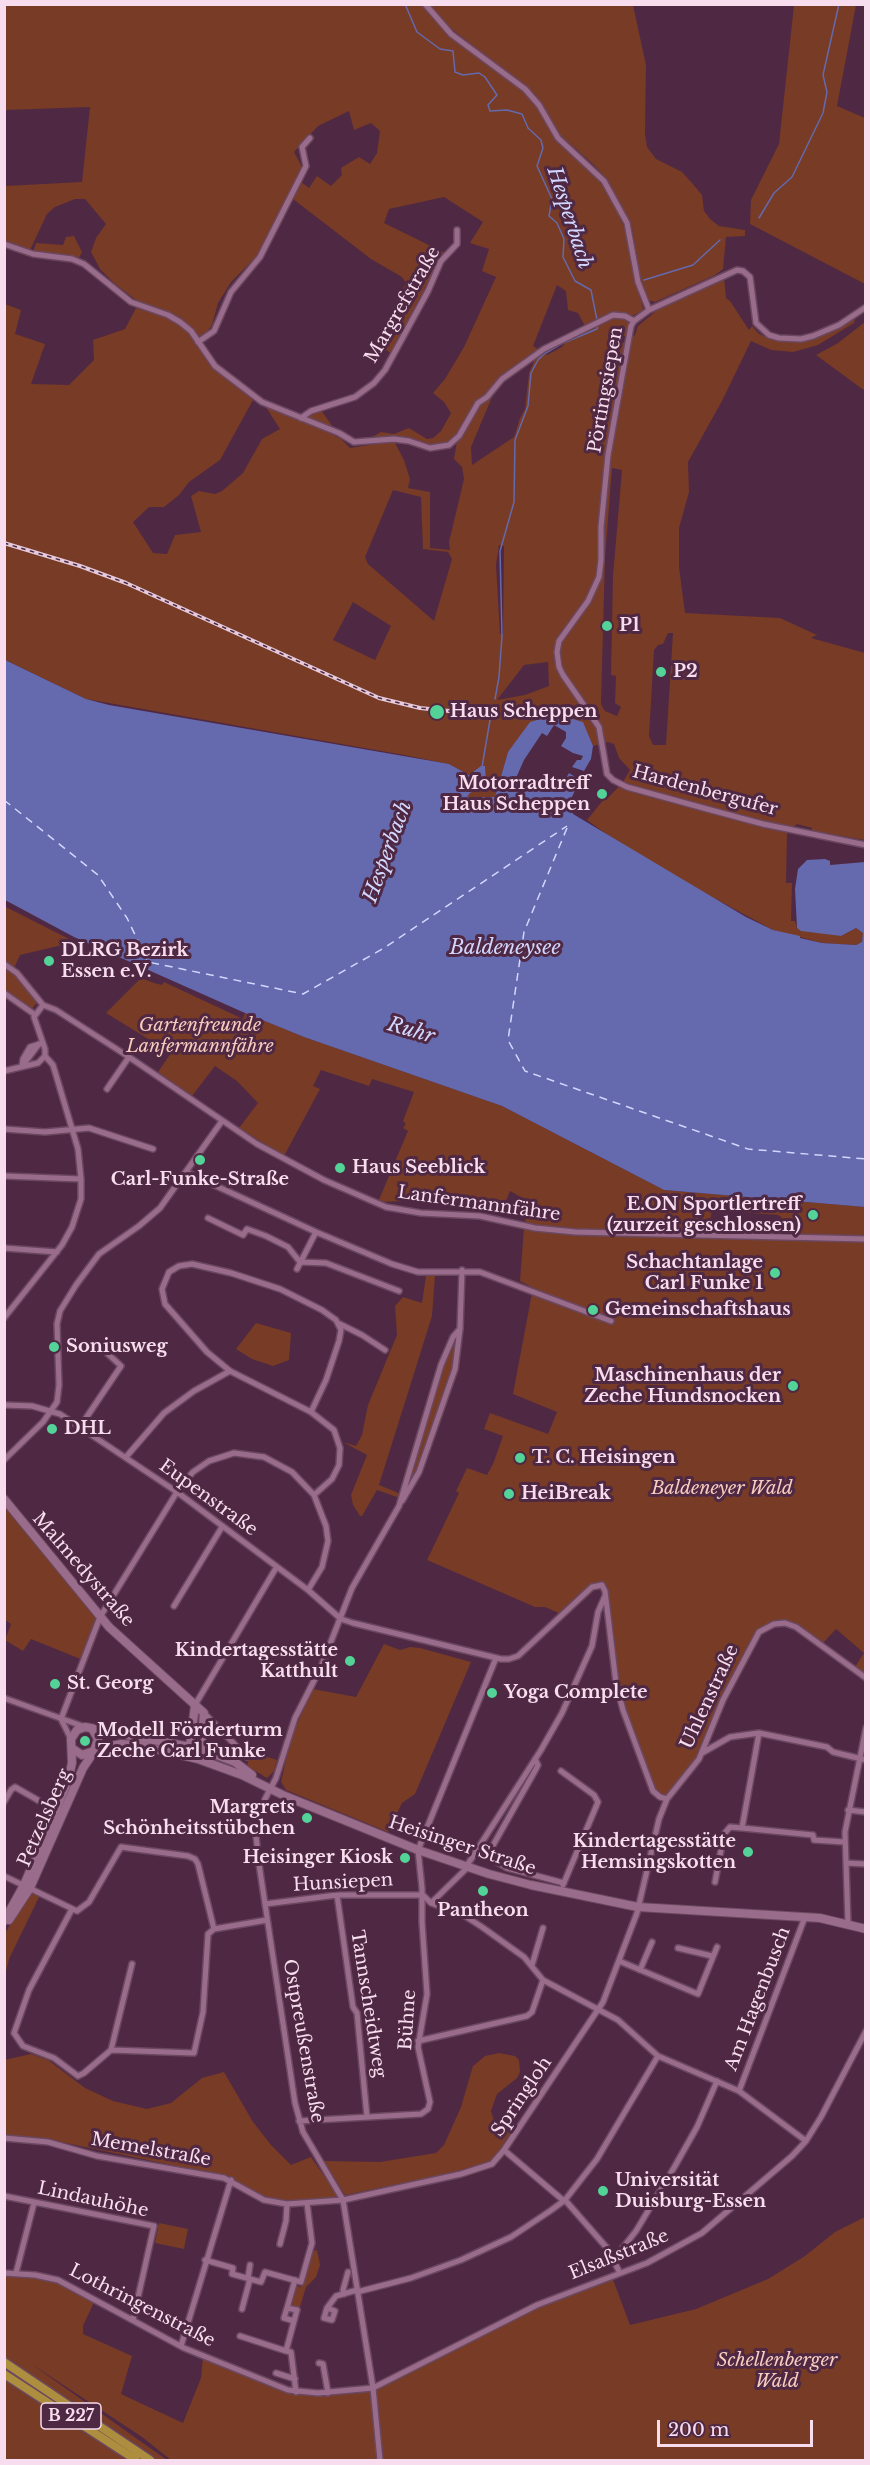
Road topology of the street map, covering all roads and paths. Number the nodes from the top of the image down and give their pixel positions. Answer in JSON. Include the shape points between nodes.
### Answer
{"nodes":[{"id":1,"x":425,"y":4,"type":"edge"},
{"id":2,"x":310,"y":138,"type":"dead end"},
{"id":3,"x":457,"y":230,"type":"dead end"},
{"id":4,"x":4,"y":244,"type":"edge"},
{"id":5,"x":866,"y":307,"type":"edge"},
{"id":6,"x":649,"y":310,"type":"junction"},
{"id":7,"x":634,"y":321,"type":"junction"},
{"id":8,"x":198,"y":342,"type":"junction"},
{"id":9,"x":302,"y":418,"type":"junction"},
{"id":10,"x":588,"y":710,"type":"joint"},
{"id":11,"x":866,"y":845,"type":"edge"},
{"id":12,"x":4,"y":964,"type":"edge"},
{"id":13,"x":4,"y":993,"type":"edge"},
{"id":14,"x":43,"y":1005,"type":"junction"},
{"id":15,"x":34,"y":1014,"type":"junction"},
{"id":16,"x":41,"y":1043,"type":"junction"},
{"id":17,"x":129,"y":1057,"type":"junction"},
{"id":18,"x":43,"y":1059,"type":"junction"},
{"id":19,"x":22,"y":1066,"type":"junction"},
{"id":20,"x":4,"y":1071,"type":"edge"},
{"id":21,"x":107,"y":1089,"type":"dead end"},
{"id":22,"x":222,"y":1121,"type":"junction"},
{"id":23,"x":4,"y":1129,"type":"edge"},
{"id":24,"x":73,"y":1130,"type":"junction"},
{"id":25,"x":153,"y":1149,"type":"dead end"},
{"id":26,"x":186,"y":1172,"type":"junction"},
{"id":27,"x":4,"y":1176,"type":"edge"},
{"id":28,"x":81,"y":1179,"type":"junction"},
{"id":29,"x":208,"y":1218,"type":"dead end"},
{"id":30,"x":315,"y":1232,"type":"junction"},
{"id":31,"x":866,"y":1239,"type":"edge"},
{"id":32,"x":4,"y":1248,"type":"edge"},
{"id":33,"x":57,"y":1252,"type":"junction"},
{"id":34,"x":300,"y":1262,"type":"junction"},
{"id":35,"x":297,"y":1269,"type":"dead end"},
{"id":36,"x":462,"y":1270,"type":"junction"},
{"id":37,"x":399,"y":1291,"type":"dead end"},
{"id":38,"x":4,"y":1318,"type":"edge"},
{"id":39,"x":611,"y":1321,"type":"dead end"},
{"id":40,"x":339,"y":1323,"type":"junction"},
{"id":41,"x":460,"y":1329,"type":"junction"},
{"id":42,"x":385,"y":1350,"type":"dead end"},
{"id":43,"x":107,"y":1353,"type":"dead end"},
{"id":44,"x":446,"y":1355,"type":"junction"},
{"id":45,"x":458,"y":1358,"type":"junction"},
{"id":46,"x":230,"y":1371,"type":"junction"},
{"id":47,"x":4,"y":1406,"type":"edge"},
{"id":48,"x":53,"y":1410,"type":"junction"},
{"id":49,"x":311,"y":1412,"type":"junction"},
{"id":50,"x":80,"y":1427,"type":"junction"},
{"id":51,"x":126,"y":1457,"type":"junction"},
{"id":52,"x":4,"y":1461,"type":"edge"},
{"id":53,"x":177,"y":1492,"type":"junction"},
{"id":54,"x":314,"y":1495,"type":"junction"},
{"id":55,"x":4,"y":1499,"type":"edge"},
{"id":56,"x":399,"y":1506,"type":"junction"},
{"id":57,"x":222,"y":1527,"type":"junction"},
{"id":58,"x":276,"y":1568,"type":"junction"},
{"id":59,"x":308,"y":1590,"type":"junction"},
{"id":60,"x":606,"y":1594,"type":"junction"},
{"id":61,"x":174,"y":1606,"type":"dead end"},
{"id":62,"x":100,"y":1617,"type":"junction"},
{"id":63,"x":341,"y":1618,"type":"junction"},
{"id":64,"x":109,"y":1627,"type":"junction"},
{"id":65,"x":96,"y":1630,"type":"junction"},
{"id":66,"x":496,"y":1658,"type":"junction"},
{"id":67,"x":866,"y":1678,"type":"edge"},
{"id":68,"x":4,"y":1698,"type":"edge"},
{"id":69,"x":195,"y":1705,"type":"junction"},
{"id":70,"x":204,"y":1713,"type":"junction"},
{"id":71,"x":61,"y":1719,"type":"junction"},
{"id":72,"x":866,"y":1728,"type":"edge"},
{"id":73,"x":89,"y":1729,"type":"junction"},
{"id":74,"x":759,"y":1733,"type":"junction"},
{"id":75,"x":71,"y":1738,"type":"junction"},
{"id":76,"x":73,"y":1749,"type":"junction"},
{"id":77,"x":94,"y":1751,"type":"junction"},
{"id":78,"x":194,"y":1753,"type":"junction"},
{"id":79,"x":702,"y":1754,"type":"junction"},
{"id":80,"x":247,"y":1757,"type":"dead end"},
{"id":81,"x":535,"y":1759,"type":"junction"},
{"id":82,"x":862,"y":1759,"type":"edge"},
{"id":83,"x":561,"y":1771,"type":"dead end"},
{"id":84,"x":270,"y":1788,"type":"junction"},
{"id":85,"x":667,"y":1799,"type":"junction"},
{"id":86,"x":4,"y":1802,"type":"edge"},
{"id":87,"x":55,"y":1810,"type":"junction"},
{"id":88,"x":849,"y":1810,"type":"junction"},
{"id":89,"x":866,"y":1812,"type":"edge"},
{"id":90,"x":742,"y":1828,"type":"junction"},
{"id":91,"x":844,"y":1842,"type":"junction"},
{"id":92,"x":418,"y":1850,"type":"junction"},
{"id":93,"x":846,"y":1863,"type":"junction"},
{"id":94,"x":866,"y":1864,"type":"edge"},
{"id":95,"x":467,"y":1867,"type":"junction"},
{"id":96,"x":4,"y":1876,"type":"edge"},
{"id":97,"x":714,"y":1882,"type":"dead end"},
{"id":98,"x":564,"y":1883,"type":"junction"},
{"id":99,"x":27,"y":1886,"type":"junction"},
{"id":100,"x":561,"y":1892,"type":"junction"},
{"id":101,"x":338,"y":1895,"type":"junction"},
{"id":102,"x":423,"y":1895,"type":"junction"},
{"id":103,"x":432,"y":1902,"type":"junction"},
{"id":104,"x":265,"y":1904,"type":"junction"},
{"id":105,"x":638,"y":1907,"type":"junction"},
{"id":106,"x":72,"y":1909,"type":"junction"},
{"id":107,"x":805,"y":1917,"type":"junction"},
{"id":108,"x":5,"y":1920,"type":"edge"},
{"id":109,"x":267,"y":1920,"type":"junction"},
{"id":110,"x":848,"y":1923,"type":"junction"},
{"id":111,"x":543,"y":1928,"type":"dead end"},
{"id":112,"x":214,"y":1929,"type":"junction"},
{"id":113,"x":866,"y":1929,"type":"edge"},
{"id":114,"x":652,"y":1942,"type":"dead end"},
{"id":115,"x":717,"y":1947,"type":"dead end"},
{"id":116,"x":678,"y":1948,"type":"dead end"},
{"id":117,"x":712,"y":1956,"type":"junction"},
{"id":118,"x":619,"y":1961,"type":"junction"},
{"id":119,"x":132,"y":1964,"type":"dead end"},
{"id":120,"x":532,"y":1965,"type":"junction"},
{"id":121,"x":640,"y":1970,"type":"junction"},
{"id":122,"x":543,"y":1980,"type":"junction"},
{"id":123,"x":599,"y":2009,"type":"junction"},
{"id":124,"x":866,"y":2031,"type":"edge"},
{"id":125,"x":418,"y":2041,"type":"junction"},
{"id":126,"x":111,"y":2050,"type":"junction"},
{"id":127,"x":658,"y":2056,"type":"junction"},
{"id":128,"x":717,"y":2081,"type":"junction"},
{"id":129,"x":739,"y":2091,"type":"junction"},
{"id":130,"x":367,"y":2117,"type":"junction"},
{"id":131,"x":299,"y":2121,"type":"junction"},
{"id":132,"x":4,"y":2138,"type":"edge"},
{"id":133,"x":806,"y":2141,"type":"junction"},
{"id":134,"x":504,"y":2150,"type":"junction"},
{"id":135,"x":231,"y":2180,"type":"junction"},
{"id":136,"x":4,"y":2196,"type":"edge"},
{"id":137,"x":343,"y":2200,"type":"junction"},
{"id":138,"x":564,"y":2200,"type":"junction"},
{"id":139,"x":34,"y":2203,"type":"junction"},
{"id":140,"x":307,"y":2203,"type":"junction"},
{"id":141,"x":287,"y":2204,"type":"junction"},
{"id":142,"x":280,"y":2244,"type":"dead end"},
{"id":143,"x":614,"y":2259,"type":"junction"},
{"id":144,"x":205,"y":2260,"type":"junction"},
{"id":145,"x":236,"y":2261,"type":"dead end"},
{"id":146,"x":250,"y":2265,"type":"dead end"},
{"id":147,"x":233,"y":2268,"type":"junction"},
{"id":148,"x":348,"y":2272,"type":"dead end"},
{"id":149,"x":4,"y":2273,"type":"edge"},
{"id":150,"x":16,"y":2273,"type":"junction"},
{"id":151,"x":620,"y":2273,"type":"junction"},
{"id":152,"x":249,"y":2279,"type":"junction"},
{"id":153,"x":295,"y":2280,"type":"junction"},
{"id":154,"x":357,"y":2291,"type":"junction"},
{"id":155,"x":344,"y":2294,"type":"junction"},
{"id":156,"x":287,"y":2308,"type":"junction"},
{"id":157,"x":327,"y":2308,"type":"dead end"},
{"id":158,"x":242,"y":2309,"type":"dead end"},
{"id":159,"x":134,"y":2320,"type":"junction"},
{"id":160,"x":294,"y":2321,"type":"junction"},
{"id":161,"x":240,"y":2337,"type":"dead end"},
{"id":162,"x":181,"y":2346,"type":"junction"},
{"id":163,"x":286,"y":2351,"type":"junction"},
{"id":164,"x":4,"y":2362,"type":"edge"},
{"id":165,"x":319,"y":2363,"type":"dead end"},
{"id":166,"x":276,"y":2373,"type":"dead end"},
{"id":167,"x":4,"y":2374,"type":"edge"},
{"id":168,"x":294,"y":2379,"type":"junction"},
{"id":169,"x":373,"y":2388,"type":"junction"},
{"id":170,"x":296,"y":2392,"type":"junction"},
{"id":171,"x":328,"y":2392,"type":"junction"},
{"id":172,"x":136,"y":2460,"type":"edge"},
{"id":173,"x":150,"y":2460,"type":"edge"},
{"id":174,"x":380,"y":2460,"type":"edge"}],
"edges":[{"from":1,"to":6,"type":"street","via":[[451,34],[525,89],[558,138],[604,181],[627,223],[638,282]]},
{"from":2,"to":8,"type":"street","via":[[302,147],[306,166],[261,257],[231,292],[214,331]]},
{"from":3,"to":9,"type":"street","name":"Margrefstraße","via":[[457,244],[441,261],[385,370],[355,397],[311,411]]},
{"from":4,"to":8,"type":"street","via":[[33,254],[80,261],[131,302],[180,322]]},
{"from":5,"to":6,"type":"street","name":"Pörtingsiepen","via":[[813,336],[779,338],[756,323],[750,277],[737,270]]},
{"from":6,"to":7,"type":"street","name":"Pörtingsiepen"},
{"from":7,"to":9,"type":"street","via":[[615,314],[556,341],[502,379],[478,403],[459,436],[441,448],[394,439],[354,442]]},
{"from":7,"to":10,"type":"street","name":"Pörtingsiepen","via":[[608,454],[598,577],[588,601],[559,641],[557,652],[558,667]]},
{"from":8,"to":9,"type":"street","via":[[215,366],[245,390],[262,402]]},
{"from":10,"to":11,"type":"street","name":"Hardenbergufer","via":[[600,732],[605,772],[620,784],[763,824]]},
{"from":12,"to":14,"type":"street","name":"Lanfermannfähre","via":[[13,969]]},
{"from":13,"to":15,"type":"street"},
{"from":14,"to":15,"type":"street"},
{"from":14,"to":17,"type":"street","name":"Lanfermannfähre"},
{"from":15,"to":16,"type":"street"},
{"from":16,"to":18,"type":"street"},
{"from":16,"to":19,"type":"street","via":[[30,1047]]},
{"from":17,"to":21,"type":"street"},
{"from":17,"to":22,"type":"street","name":"Lanfermannfähre"},
{"from":18,"to":19,"type":"street"},
{"from":18,"to":24,"type":"street","via":[[53,1065]]},
{"from":19,"to":20,"type":"street"},
{"from":22,"to":26,"type":"street"},
{"from":22,"to":31,"type":"street","name":"Lanfermannfähre","via":[[324,1180],[404,1211],[480,1216],[575,1232]]},
{"from":23,"to":24,"type":"street"},
{"from":24,"to":25,"type":"street","via":[[88,1128]]},
{"from":24,"to":28,"type":"street"},
{"from":26,"to":30,"type":"street"},
{"from":26,"to":48,"type":"street","via":[[149,1219],[99,1254],[63,1306],[57,1324],[59,1392]]},
{"from":27,"to":28,"type":"street"},
{"from":28,"to":33,"type":"street","via":[[76,1217]]},
{"from":29,"to":34,"type":"street","via":[[243,1235],[247,1229],[266,1236],[288,1247]]},
{"from":30,"to":34,"type":"street"},
{"from":30,"to":36,"type":"street","via":[[408,1269]]},
{"from":32,"to":33,"type":"street"},
{"from":33,"to":38,"type":"street"},
{"from":34,"to":35,"type":"street"},
{"from":34,"to":37,"type":"street","via":[[326,1263]]},
{"from":36,"to":39,"type":"street","via":[[501,1279]]},
{"from":36,"to":41,"type":"street"},
{"from":40,"to":42,"type":"street"},
{"from":40,"to":46,"type":"street","via":[[328,1313],[261,1282],[195,1264],[175,1267],[164,1281],[165,1304]]},
{"from":40,"to":49,"type":"street","via":[[339,1341]]},
{"from":41,"to":44,"type":"street"},
{"from":41,"to":45,"type":"street"},
{"from":43,"to":50,"type":"street","via":[[120,1368]]},
{"from":44,"to":45,"type":"street"},
{"from":44,"to":56,"type":"street"},
{"from":45,"to":56,"type":"street","via":[[419,1472]]},
{"from":46,"to":49,"type":"street"},
{"from":46,"to":51,"type":"street","via":[[171,1407]]},
{"from":47,"to":48,"type":"street"},
{"from":48,"to":50,"type":"street","name":"Eupenstraße"},
{"from":48,"to":52,"type":"street"},
{"from":49,"to":54,"type":"street","via":[[334,1430],[341,1453],[336,1473]]},
{"from":50,"to":51,"type":"street","name":"Eupenstraße"},
{"from":51,"to":53,"type":"street","name":"Eupenstraße"},
{"from":53,"to":54,"type":"street","via":[[201,1466],[234,1453],[256,1455],[280,1464]]},
{"from":53,"to":57,"type":"street","name":"Eupenstraße"},
{"from":53,"to":62,"type":"street"},
{"from":54,"to":59,"type":"street","via":[[326,1526],[327,1541],[322,1567]]},
{"from":55,"to":62,"type":"main road","name":"Malmedystraße"},
{"from":56,"to":63,"type":"street","name":"Ostpreußenstraße","via":[[352,1588]]},
{"from":57,"to":58,"type":"street","name":"Eupenstraße"},
{"from":57,"to":61,"type":"street"},
{"from":58,"to":59,"type":"street","name":"Eupenstraße"},
{"from":58,"to":69,"type":"street"},
{"from":59,"to":63,"type":"street","name":"Eupenstraße"},
{"from":60,"to":66,"type":"street","via":[[602,1585],[595,1585],[518,1656]]},
{"from":60,"to":81,"type":"street","via":[[582,1670]]},
{"from":60,"to":85,"type":"street","via":[[616,1683],[623,1710],[653,1791]]},
{"from":62,"to":64,"type":"main road","name":"Malmedystraße"},
{"from":62,"to":65,"type":"street"},
{"from":63,"to":66,"type":"street"},
{"from":63,"to":84,"type":"street","name":"Ostpreußenstraße","via":[[295,1718]]},
{"from":64,"to":65,"type":"street"},
{"from":64,"to":69,"type":"main road","name":"Malmedystraße"},
{"from":65,"to":71,"type":"street"},
{"from":66,"to":92,"type":"street"},
{"from":67,"to":79,"type":"street","name":"Uhlenstraße","via":[[796,1627],[785,1623],[768,1626],[759,1632],[739,1667]]},
{"from":68,"to":71,"type":"street","name":"Heisinger Straße"},
{"from":69,"to":70,"type":"main road"},
{"from":69,"to":78,"type":"main road"},
{"from":70,"to":78,"type":"main road"},
{"from":70,"to":80,"type":"street"},
{"from":71,"to":73,"type":"street","name":"Heisinger Straße"},
{"from":71,"to":75,"type":"street"},
{"from":72,"to":82,"type":"street"},
{"from":73,"to":75,"type":"main road","via":[[75,1731]]},
{"from":73,"to":77,"type":"main road","via":[[98,1739]]},
{"from":73,"to":78,"type":"main road","name":"Heisinger Straße"},
{"from":74,"to":79,"type":"street","via":[[730,1737]]},
{"from":74,"to":82,"type":"street","via":[[827,1747]]},
{"from":74,"to":90,"type":"street"},
{"from":75,"to":76,"type":"main road"},
{"from":76,"to":77,"type":"main road","name":"Heisinger Straße","via":[[82,1755]]},
{"from":76,"to":87,"type":"main road","name":"Petzelsberg","via":[[70,1774]]},
{"from":77,"to":78,"type":"main road","name":"Heisinger Straße","via":[[129,1744]]},
{"from":77,"to":99,"type":"main road","name":"Petzelsberg"},
{"from":78,"to":84,"type":"main road","name":"Heisinger Straße","via":[[235,1762]]},
{"from":79,"to":85,"type":"street","name":"Uhlenstraße"},
{"from":81,"to":95,"type":"street"},
{"from":81,"to":98,"type":"street","name":"Heisinger Straße","via":[[538,1765],[487,1856],[507,1868]]},
{"from":82,"to":88,"type":"street"},
{"from":83,"to":98,"type":"street","via":[[598,1802]]},
{"from":84,"to":92,"type":"main road","name":"Heisinger Straße"},
{"from":84,"to":104,"type":"street","name":"Ostpreußenstraße","via":[[256,1836]]},
{"from":85,"to":105,"type":"street","name":"Uhlenstraße"},
{"from":86,"to":87,"type":"street","via":[[15,1787]]},
{"from":87,"to":99,"type":"main road","name":"Petzelsberg"},
{"from":88,"to":89,"type":"street"},
{"from":88,"to":91,"type":"street"},
{"from":90,"to":91,"type":"street"},
{"from":90,"to":97,"type":"street","via":[[730,1827],[724,1834]]},
{"from":91,"to":93,"type":"street"},
{"from":92,"to":95,"type":"main road","name":"Heisinger Straße"},
{"from":92,"to":102,"type":"street","name":"Bühne"},
{"from":93,"to":94,"type":"street"},
{"from":93,"to":110,"type":"street"},
{"from":95,"to":100,"type":"main road","name":"Heisinger Straße"},
{"from":95,"to":103,"type":"street"},
{"from":96,"to":99,"type":"street"},
{"from":98,"to":100,"type":"street"},
{"from":99,"to":106,"type":"street"},
{"from":99,"to":108,"type":"main road","name":"Petzelsberg"},
{"from":100,"to":105,"type":"main road","name":"Heisinger Straße"},
{"from":101,"to":102,"type":"street","name":"Hunsiepen"},
{"from":101,"to":104,"type":"street","name":"Hunsiepen"},
{"from":101,"to":130,"type":"street","name":"Tannscheidtweg","via":[[357,2013]]},
{"from":102,"to":103,"type":"street"},
{"from":102,"to":125,"type":"street","name":"Bühne","via":[[427,1994]]},
{"from":103,"to":120,"type":"street","via":[[472,1920]]},
{"from":104,"to":109,"type":"street","name":"Ostpreußenstraße"},
{"from":105,"to":107,"type":"main road","name":"Heisinger Straße"},
{"from":105,"to":118,"type":"street","name":"Springloh"},
{"from":106,"to":112,"type":"street","via":[[77,1911],[88,1904],[118,1848],[142,1848],[195,1859]]},
{"from":106,"to":126,"type":"street","via":[[29,1990],[14,2033],[23,2046],[54,2058],[78,2076]]},
{"from":107,"to":110,"type":"main road","name":"Heisinger Straße"},
{"from":107,"to":129,"type":"street","name":"Am Hagenbusch"},
{"from":109,"to":112,"type":"street"},
{"from":109,"to":131,"type":"street","name":"Ostpreußenstraße"},
{"from":110,"to":113,"type":"main road","name":"Heisinger Straße"},
{"from":111,"to":120,"type":"street"},
{"from":112,"to":126,"type":"street","via":[[207,1938],[205,1993],[195,2052]]},
{"from":114,"to":121,"type":"street"},
{"from":115,"to":117,"type":"street"},
{"from":116,"to":117,"type":"street"},
{"from":117,"to":121,"type":"street","via":[[698,1994]]},
{"from":118,"to":121,"type":"street"},
{"from":118,"to":123,"type":"street","name":"Springloh"},
{"from":119,"to":126,"type":"street"},
{"from":120,"to":122,"type":"street"},
{"from":122,"to":123,"type":"street"},
{"from":122,"to":125,"type":"street","via":[[527,2016]]},
{"from":123,"to":127,"type":"street","via":[[628,2028]]},
{"from":123,"to":134,"type":"street","name":"Springloh"},
{"from":124,"to":133,"type":"street","name":"Elsaßstraße"},
{"from":125,"to":130,"type":"street","name":"Bühne","via":[[429,2109],[421,2114]]},
{"from":127,"to":128,"type":"street"},
{"from":127,"to":138,"type":"street","via":[[605,2147]]},
{"from":128,"to":129,"type":"street"},
{"from":128,"to":143,"type":"street","name":"Am Hagenbusch","via":[[675,2166],[636,2231]]},
{"from":129,"to":133,"type":"street"},
{"from":130,"to":131,"type":"street"},
{"from":131,"to":137,"type":"street","name":"Ostpreußenstraße"},
{"from":132,"to":135,"type":"street","name":"Memelstraße","via":[[48,2142],[97,2156]]},
{"from":133,"to":151,"type":"street","name":"Elsaßstraße","via":[[702,2233],[660,2257]]},
{"from":134,"to":137,"type":"street","name":"Springloh","via":[[495,2162],[479,2169]]},
{"from":134,"to":138,"type":"street"},
{"from":135,"to":141,"type":"street","name":"Memelstraße","via":[[264,2200]]},
{"from":135,"to":144,"type":"street"},
{"from":136,"to":139,"type":"street","name":"Lindauhöhe"},
{"from":137,"to":140,"type":"street","name":"Memelstraße"},
{"from":137,"to":154,"type":"street","name":"Ostpreußenstraße"},
{"from":138,"to":143,"type":"street"},
{"from":138,"to":154,"type":"street","via":[[523,2230],[476,2253],[411,2278]]},
{"from":139,"to":150,"type":"street"},
{"from":139,"to":159,"type":"street","name":"Lindauhöhe","via":[[153,2226]]},
{"from":140,"to":141,"type":"street","name":"Memelstraße"},
{"from":140,"to":153,"type":"street","via":[[312,2243],[301,2282]]},
{"from":141,"to":142,"type":"street"},
{"from":143,"to":151,"type":"street"},
{"from":144,"to":147,"type":"street"},
{"from":144,"to":162,"type":"street"},
{"from":145,"to":147,"type":"street"},
{"from":146,"to":152,"type":"street"},
{"from":147,"to":152,"type":"street","via":[[232,2274]]},
{"from":148,"to":155,"type":"street"},
{"from":149,"to":150,"type":"street","name":"Lothringenstraße"},
{"from":150,"to":159,"type":"street","name":"Lothringenstraße","via":[[58,2280]]},
{"from":151,"to":169,"type":"street","name":"Elsaßstraße","via":[[537,2305]]},
{"from":152,"to":153,"type":"street","via":[[261,2282],[265,2272]]},
{"from":152,"to":158,"type":"street"},
{"from":153,"to":156,"type":"street"},
{"from":154,"to":155,"type":"street"},
{"from":154,"to":169,"type":"street","name":"Ostpreußenstraße"},
{"from":155,"to":157,"type":"street","via":[[336,2296]]},
{"from":156,"to":160,"type":"street","via":[[285,2318]]},
{"from":156,"to":160,"type":"street","via":[[297,2310]]},
{"from":159,"to":162,"type":"street","name":"Lothringenstraße"},
{"from":160,"to":163,"type":"street"},
{"from":161,"to":163,"type":"street","name":"Lothringenstraße"},
{"from":162,"to":170,"type":"street","name":"Lothringenstraße"},
{"from":163,"to":168,"type":"street","via":[[291,2352]]},
{"from":164,"to":173,"type":"main road","number":"B 227"},
{"from":165,"to":171,"type":"street","via":[[323,2364]]},
{"from":166,"to":168,"type":"street"},
{"from":167,"to":172,"type":"main road","number":"B 227"},
{"from":168,"to":170,"type":"street"},
{"from":169,"to":171,"type":"street","name":"Lothringenstraße"},
{"from":169,"to":174,"type":"street","name":"Ostpreußenstraße"},
{"from":170,"to":171,"type":"street","name":"Lothringenstraße"}]}
